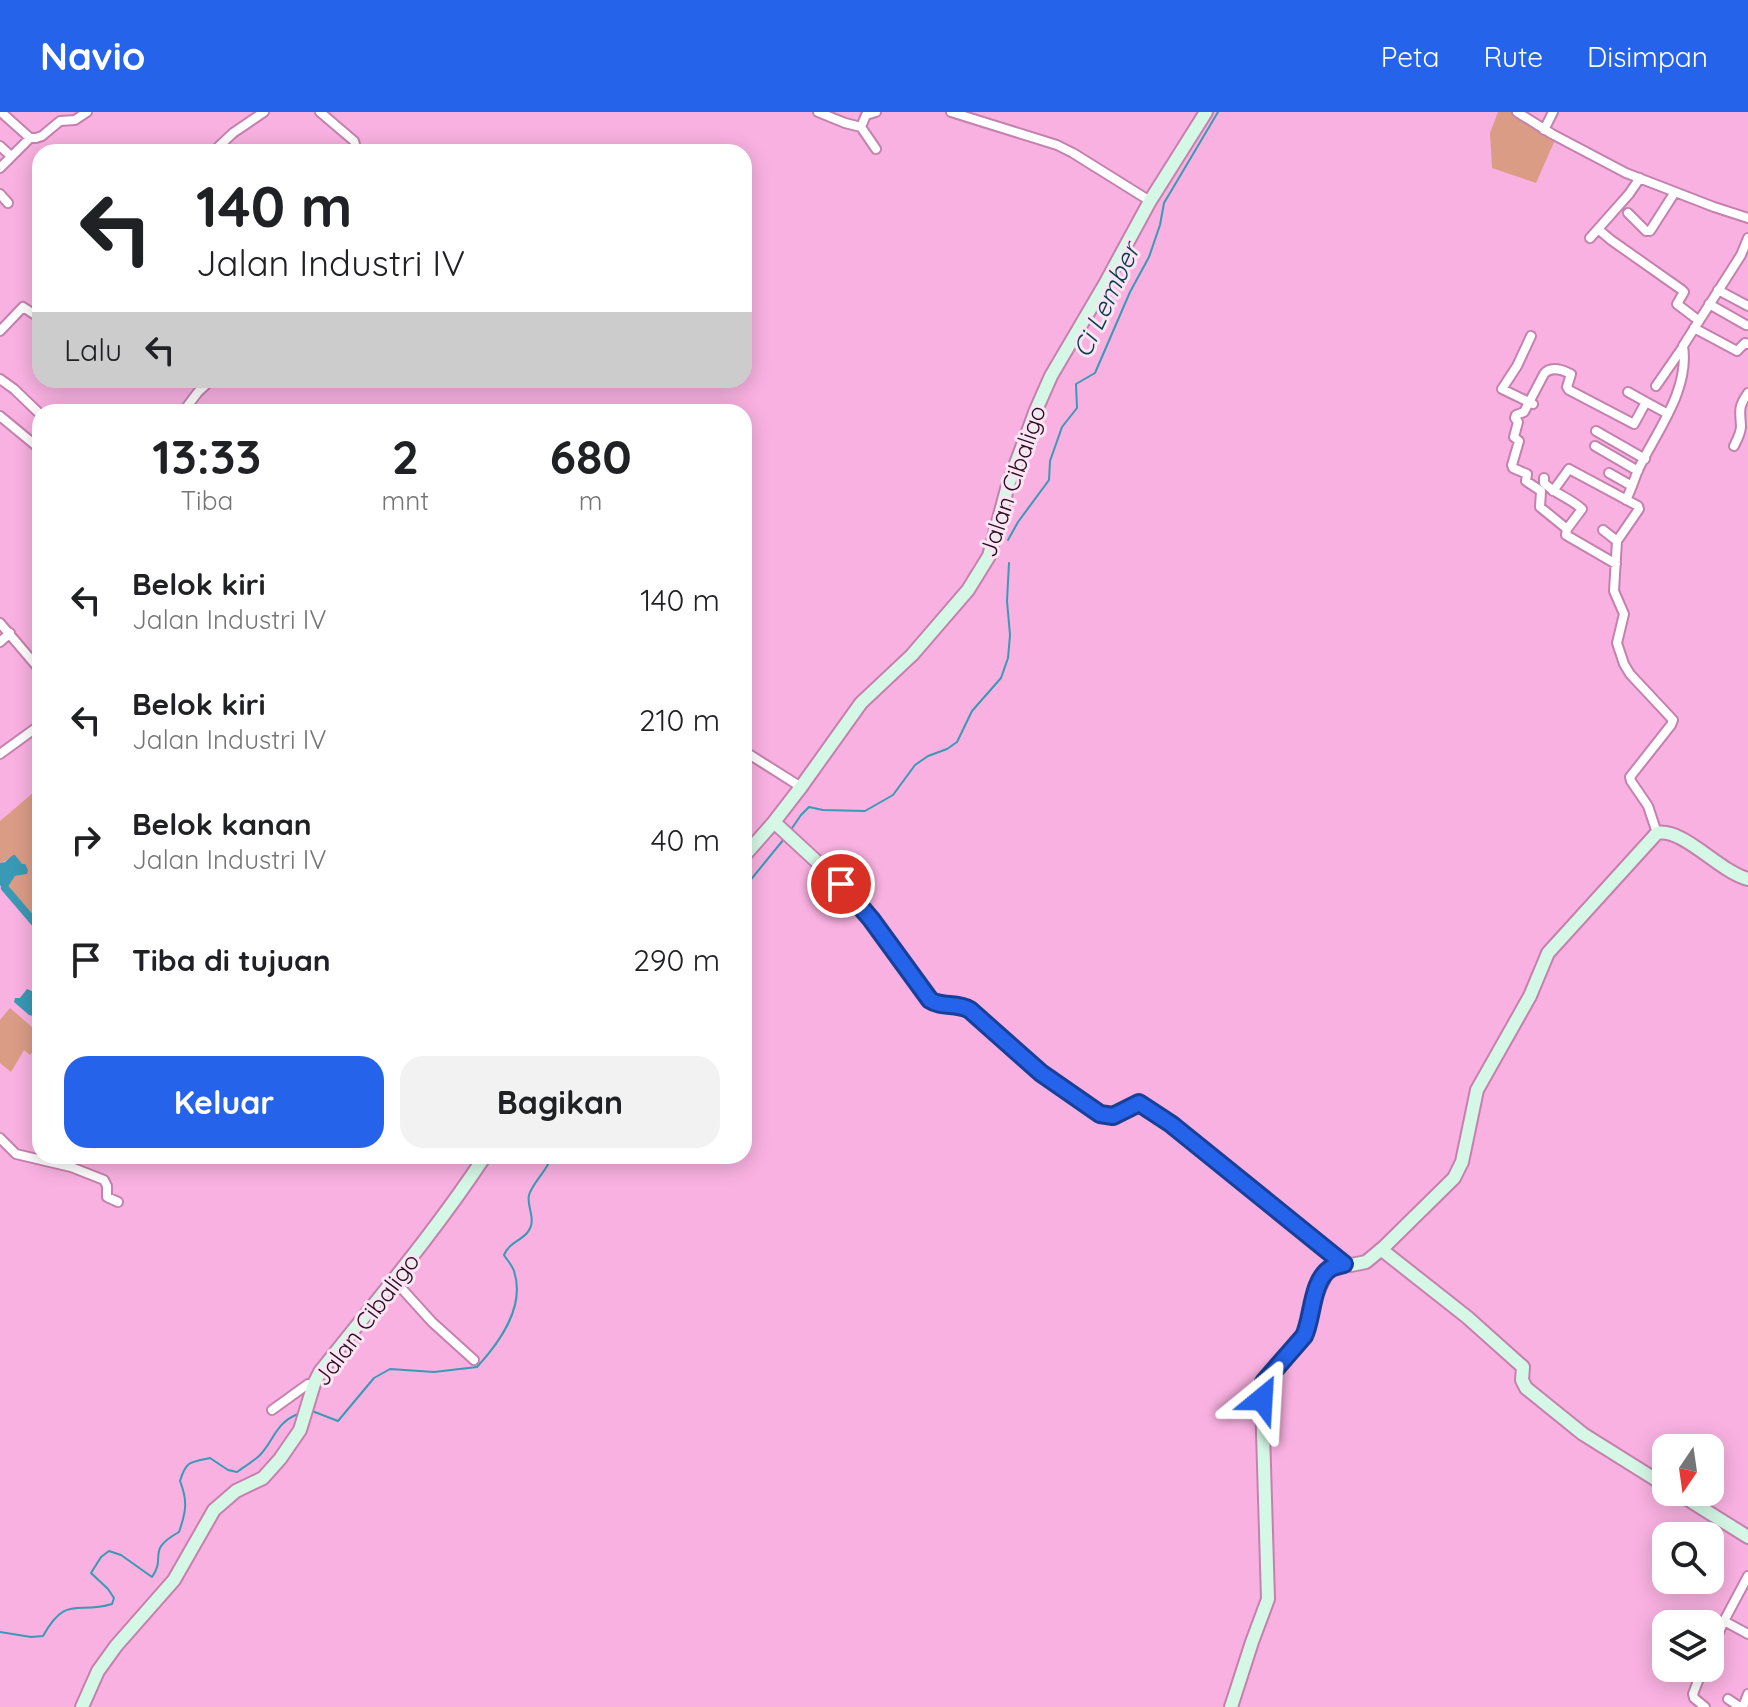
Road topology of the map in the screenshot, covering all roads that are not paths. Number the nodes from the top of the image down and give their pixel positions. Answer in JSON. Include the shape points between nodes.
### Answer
{"nodes":[{"id":1,"x":1,"y":112,"type":"edge"},
{"id":2,"x":87,"y":112,"type":"edge"},
{"id":3,"x":264,"y":112,"type":"edge"},
{"id":4,"x":320,"y":112,"type":"edge"},
{"id":5,"x":818,"y":112,"type":"edge"},
{"id":6,"x":876,"y":112,"type":"edge"},
{"id":7,"x":951,"y":112,"type":"edge"},
{"id":8,"x":1206,"y":112,"type":"edge"},
{"id":9,"x":1517,"y":112,"type":"edge"},
{"id":10,"x":1553,"y":112,"type":"edge"},
{"id":11,"x":861,"y":127,"type":"junction"},
{"id":12,"x":1544,"y":130,"type":"junction"},
{"id":13,"x":30,"y":138,"type":"junction"},
{"id":14,"x":221,"y":144,"type":"edge"},
{"id":15,"x":355,"y":144,"type":"edge"},
{"id":16,"x":0,"y":146,"type":"edge"},
{"id":17,"x":876,"y":149,"type":"dead end"},
{"id":18,"x":11,"y":156,"type":"junction"},
{"id":19,"x":0,"y":168,"type":"edge"},
{"id":20,"x":1640,"y":178,"type":"junction"},
{"id":21,"x":1675,"y":192,"type":"junction"},
{"id":22,"x":0,"y":194,"type":"edge"},
{"id":23,"x":1150,"y":201,"type":"junction"},
{"id":24,"x":8,"y":203,"type":"dead end"},
{"id":25,"x":1628,"y":213,"type":"dead end"},
{"id":26,"x":1748,"y":218,"type":"edge"},
{"id":27,"x":1598,"y":229,"type":"junction"},
{"id":28,"x":1590,"y":238,"type":"dead end"},
{"id":29,"x":1748,"y":238,"type":"edge"},
{"id":30,"x":1718,"y":290,"type":"junction"},
{"id":31,"x":1709,"y":304,"type":"junction"},
{"id":32,"x":1748,"y":306,"type":"edge"},
{"id":33,"x":32,"y":313,"type":"edge"},
{"id":34,"x":1696,"y":324,"type":"junction"},
{"id":35,"x":1746,"y":325,"type":"edge"},
{"id":36,"x":0,"y":331,"type":"edge"},
{"id":37,"x":1531,"y":336,"type":"dead end"},
{"id":38,"x":1748,"y":344,"type":"edge"},
{"id":39,"x":1683,"y":346,"type":"junction"},
{"id":40,"x":0,"y":379,"type":"edge"},
{"id":41,"x":1656,"y":386,"type":"dead end"},
{"id":42,"x":202,"y":388,"type":"edge"},
{"id":43,"x":1628,"y":392,"type":"dead end"},
{"id":44,"x":1748,"y":393,"type":"edge"},
{"id":45,"x":1646,"y":402,"type":"junction"},
{"id":46,"x":1532,"y":403,"type":"junction"},
{"id":47,"x":189,"y":404,"type":"edge"},
{"id":48,"x":32,"y":406,"type":"edge"},
{"id":49,"x":1668,"y":414,"type":"junction"},
{"id":50,"x":0,"y":416,"type":"edge"},
{"id":51,"x":1596,"y":431,"type":"dead end"},
{"id":52,"x":32,"y":442,"type":"edge"},
{"id":53,"x":1595,"y":446,"type":"dead end"},
{"id":54,"x":1734,"y":446,"type":"dead end"},
{"id":55,"x":1645,"y":459,"type":"junction"},
{"id":56,"x":1638,"y":471,"type":"junction"},
{"id":57,"x":1609,"y":473,"type":"dead end"},
{"id":58,"x":1544,"y":478,"type":"dead end"},
{"id":59,"x":1632,"y":486,"type":"junction"},
{"id":60,"x":1553,"y":491,"type":"junction"},
{"id":61,"x":1626,"y":500,"type":"junction"},
{"id":62,"x":1567,"y":529,"type":"junction"},
{"id":63,"x":1603,"y":530,"type":"dead end"},
{"id":64,"x":1617,"y":541,"type":"junction"},
{"id":65,"x":1616,"y":564,"type":"junction"},
{"id":66,"x":0,"y":623,"type":"edge"},
{"id":67,"x":10,"y":633,"type":"junction"},
{"id":68,"x":0,"y":642,"type":"edge"},
{"id":69,"x":32,"y":660,"type":"edge"},
{"id":70,"x":32,"y":731,"type":"edge"},
{"id":71,"x":0,"y":754,"type":"edge"},
{"id":72,"x":752,"y":756,"type":"edge"},
{"id":73,"x":801,"y":787,"type":"junction"},
{"id":74,"x":774,"y":822,"type":"junction"},
{"id":75,"x":1657,"y":833,"type":"junction"},
{"id":76,"x":752,"y":847,"type":"edge"},
{"id":77,"x":1748,"y":879,"type":"edge"},
{"id":78,"x":0,"y":1138,"type":"edge"},
{"id":79,"x":32,"y":1158,"type":"edge"},
{"id":80,"x":58,"y":1164,"type":"edge"},
{"id":81,"x":480,"y":1164,"type":"edge"},
{"id":82,"x":118,"y":1202,"type":"dead end"},
{"id":83,"x":1382,"y":1250,"type":"junction"},
{"id":84,"x":1344,"y":1264,"type":"junction"},
{"id":85,"x":394,"y":1280,"type":"junction"},
{"id":86,"x":474,"y":1360,"type":"dead end"},
{"id":87,"x":314,"y":1384,"type":"junction"},
{"id":88,"x":272,"y":1410,"type":"dead end"},
{"id":89,"x":1652,"y":1477,"type":"edge"},
{"id":90,"x":1698,"y":1506,"type":"edge"},
{"id":91,"x":1748,"y":1537,"type":"edge"},
{"id":92,"x":1748,"y":1576,"type":"edge"},
{"id":93,"x":1744,"y":1592,"type":"edge"},
{"id":94,"x":1724,"y":1621,"type":"joint"},
{"id":95,"x":1748,"y":1634,"type":"edge"},
{"id":96,"x":1698,"y":1682,"type":"edge"},
{"id":97,"x":1748,"y":1694,"type":"edge"},
{"id":98,"x":1728,"y":1699,"type":"dead end"},
{"id":99,"x":82,"y":1707,"type":"edge"},
{"id":100,"x":1231,"y":1707,"type":"edge"},
{"id":101,"x":1705,"y":1707,"type":"edge"},
{"id":102,"x":1741,"y":1707,"type":"edge"}],
"edges":[{"from":1,"to":13,"type":"street"},
{"from":2,"to":13,"type":"street"},
{"from":3,"to":14,"type":"street"},
{"from":4,"to":15,"type":"street"},
{"from":5,"to":11,"type":"street"},
{"from":6,"to":11,"type":"street","via":[[866,115]]},
{"from":7,"to":23,"type":"street","via":[[1057,145]]},
{"from":8,"to":23,"type":"main road","name":"Jalan Cibaligo"},
{"from":9,"to":12,"type":"street"},
{"from":10,"to":12,"type":"street"},
{"from":11,"to":17,"type":"street"},
{"from":12,"to":20,"type":"street"},
{"from":13,"to":18,"type":"street"},
{"from":16,"to":18,"type":"street"},
{"from":18,"to":19,"type":"street"},
{"from":20,"to":21,"type":"street"},
{"from":20,"to":27,"type":"street"},
{"from":21,"to":25,"type":"street","via":[[1650,231]]},
{"from":21,"to":26,"type":"street"},
{"from":22,"to":24,"type":"street"},
{"from":23,"to":73,"type":"main road","name":"Jalan Cibaligo","via":[[1051,376],[979,573],[912,655],[861,703]]},
{"from":27,"to":28,"type":"street"},
{"from":27,"to":34,"type":"street","via":[[1682,290],[1677,304]]},
{"from":29,"to":30,"type":"street"},
{"from":30,"to":31,"type":"street"},
{"from":30,"to":32,"type":"street"},
{"from":31,"to":34,"type":"street"},
{"from":31,"to":35,"type":"street"},
{"from":33,"to":36,"type":"street","via":[[22,307]]},
{"from":34,"to":38,"type":"street","via":[[1737,351]]},
{"from":34,"to":39,"type":"street"},
{"from":37,"to":46,"type":"street","via":[[1502,388]]},
{"from":39,"to":41,"type":"street"},
{"from":39,"to":49,"type":"street","via":[[1686,361]]},
{"from":40,"to":48,"type":"street"},
{"from":42,"to":47,"type":"street"},
{"from":43,"to":45,"type":"street"},
{"from":44,"to":54,"type":"street","via":[[1740,407],[1741,430]]},
{"from":45,"to":46,"type":"street","via":[[1634,424],[1569,390],[1571,374],[1555,368],[1544,374]]},
{"from":45,"to":49,"type":"street"},
{"from":46,"to":62,"type":"street","via":[[1515,418],[1514,437],[1519,441],[1512,467],[1527,474],[1526,481],[1541,491],[1540,507]]},
{"from":49,"to":55,"type":"street"},
{"from":50,"to":52,"type":"street"},
{"from":51,"to":55,"type":"street"},
{"from":53,"to":56,"type":"street"},
{"from":55,"to":56,"type":"street"},
{"from":56,"to":59,"type":"street"},
{"from":57,"to":59,"type":"street"},
{"from":58,"to":60,"type":"street"},
{"from":59,"to":61,"type":"street"},
{"from":60,"to":61,"type":"street","via":[[1569,469]]},
{"from":60,"to":62,"type":"street","via":[[1582,509]]},
{"from":61,"to":64,"type":"street","via":[[1639,509]]},
{"from":62,"to":65,"type":"street","via":[[1566,535]]},
{"from":63,"to":64,"type":"street"},
{"from":64,"to":65,"type":"street"},
{"from":65,"to":75,"type":"street","via":[[1614,591],[1624,614],[1617,643],[1624,664],[1673,720],[1630,777]]},
{"from":66,"to":67,"type":"street"},
{"from":67,"to":68,"type":"street"},
{"from":67,"to":69,"type":"street"},
{"from":70,"to":71,"type":"street"},
{"from":72,"to":73,"type":"street"},
{"from":73,"to":74,"type":"main road","name":"Jalan Cibaligo"},
{"from":74,"to":76,"type":"main road","name":"Jalan Cibaligo"},
{"from":74,"to":84,"type":"main road","via":[[841,884],[935,1004],[970,1010],[1041,1073],[1100,1114],[1113,1116],[1142,1104]]},
{"from":75,"to":77,"type":"main road","via":[[1681,837]]},
{"from":75,"to":83,"type":"main road","via":[[1548,953],[1477,1090],[1454,1178]]},
{"from":78,"to":79,"type":"street","via":[[16,1154]]},
{"from":80,"to":82,"type":"street","via":[[104,1180],[107,1197]]},
{"from":81,"to":85,"type":"main road","name":"Jalan Cibaligo"},
{"from":83,"to":84,"type":"main road","via":[[1366,1262]]},
{"from":83,"to":89,"type":"main road","via":[[1523,1367],[1526,1388],[1583,1434]]},
{"from":84,"to":100,"type":"main road","via":[[1326,1274],[1304,1336],[1264,1382],[1268,1599]]},
{"from":85,"to":86,"type":"street"},
{"from":85,"to":87,"type":"main road","name":"Jalan Cibaligo"},
{"from":87,"to":88,"type":"street"},
{"from":87,"to":99,"type":"main road","name":"Jalan Cibaligo","via":[[300,1430],[280,1459],[263,1478],[214,1510],[174,1580],[98,1671]]},
{"from":90,"to":91,"type":"main road"},
{"from":92,"to":93,"type":"street"},
{"from":93,"to":94,"type":"street"},
{"from":94,"to":95,"type":"street"},
{"from":96,"to":101,"type":"street","via":[[1694,1698]]},
{"from":97,"to":102,"type":"street"},
{"from":98,"to":102,"type":"street"}]}
